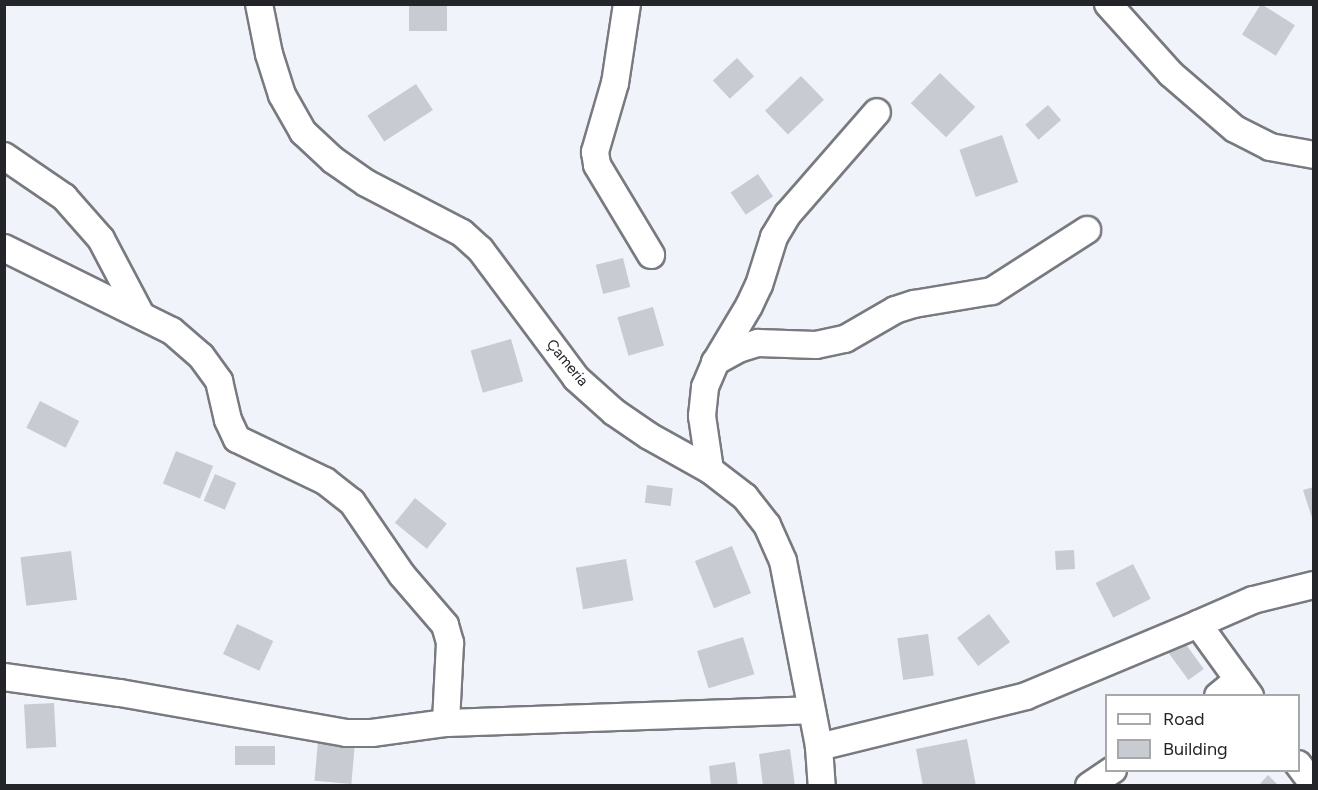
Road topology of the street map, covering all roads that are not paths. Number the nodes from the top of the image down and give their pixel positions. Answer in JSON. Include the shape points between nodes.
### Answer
{"nodes":[{"id":1,"x":259,"y":4,"type":"edge"},
{"id":2,"x":627,"y":4,"type":"edge"},
{"id":3,"x":1108,"y":4,"type":"edge"},
{"id":4,"x":877,"y":112,"type":"dead end"},
{"id":5,"x":1314,"y":155,"type":"edge"},
{"id":6,"x":4,"y":156,"type":"edge"},
{"id":7,"x":1087,"y":230,"type":"dead end"},
{"id":8,"x":4,"y":248,"type":"edge"},
{"id":9,"x":651,"y":255,"type":"dead end"},
{"id":10,"x":141,"y":315,"type":"junction"},
{"id":11,"x":715,"y":363,"type":"junction"},
{"id":12,"x":710,"y":470,"type":"junction"},
{"id":13,"x":1314,"y":585,"type":"edge"},
{"id":14,"x":1198,"y":624,"type":"junction"},
{"id":15,"x":4,"y":677,"type":"edge"},
{"id":16,"x":1244,"y":688,"type":"edge"},
{"id":17,"x":1224,"y":694,"type":"edge"},
{"id":18,"x":811,"y":710,"type":"junction"},
{"id":19,"x":446,"y":723,"type":"junction"},
{"id":20,"x":819,"y":747,"type":"junction"},
{"id":21,"x":1300,"y":765,"type":"edge"},
{"id":22,"x":1111,"y":772,"type":"edge"},
{"id":23,"x":1314,"y":785,"type":"edge"},
{"id":24,"x":822,"y":786,"type":"edge"},
{"id":25,"x":1089,"y":786,"type":"edge"}],
"edges":[{"from":1,"to":12,"type":"street","name":"Çameria","via":[[282,95],[303,132],[366,183],[462,233],[480,249],[576,378],[614,412]]},
{"from":2,"to":9,"type":"street","via":[[615,83],[596,152],[597,165]]},
{"from":3,"to":5,"type":"street","via":[[1171,74],[1235,129],[1270,147]]},
{"from":4,"to":11,"type":"street","via":[[788,214],[774,237],[749,306]]},
{"from":6,"to":10,"type":"street","via":[[64,197],[101,239]]},
{"from":7,"to":11,"type":"street","via":[[992,291],[895,310],[845,339],[816,345],[758,343]]},
{"from":8,"to":10,"type":"street"},
{"from":10,"to":19,"type":"street","via":[[172,331],[201,356],[219,381],[228,420],[237,438],[325,481],[367,520],[402,575],[445,626],[450,643]]},
{"from":11,"to":12,"type":"street","via":[[705,387],[702,416]]},
{"from":12,"to":18,"type":"street","name":"Çameria","via":[[745,496],[767,525],[783,561]]},
{"from":13,"to":14,"type":"street","via":[[1253,600]]},
{"from":14,"to":16,"type":"street"},
{"from":14,"to":20,"type":"street","via":[[1026,696]]},
{"from":15,"to":19,"type":"street","via":[[346,733]]},
{"from":16,"to":17,"type":"street"},
{"from":18,"to":19,"type":"street"},
{"from":18,"to":20,"type":"street","name":"Çameria"},
{"from":20,"to":24,"type":"street","name":"Çameria"},
{"from":21,"to":23,"type":"street"},
{"from":22,"to":25,"type":"street"}]}
